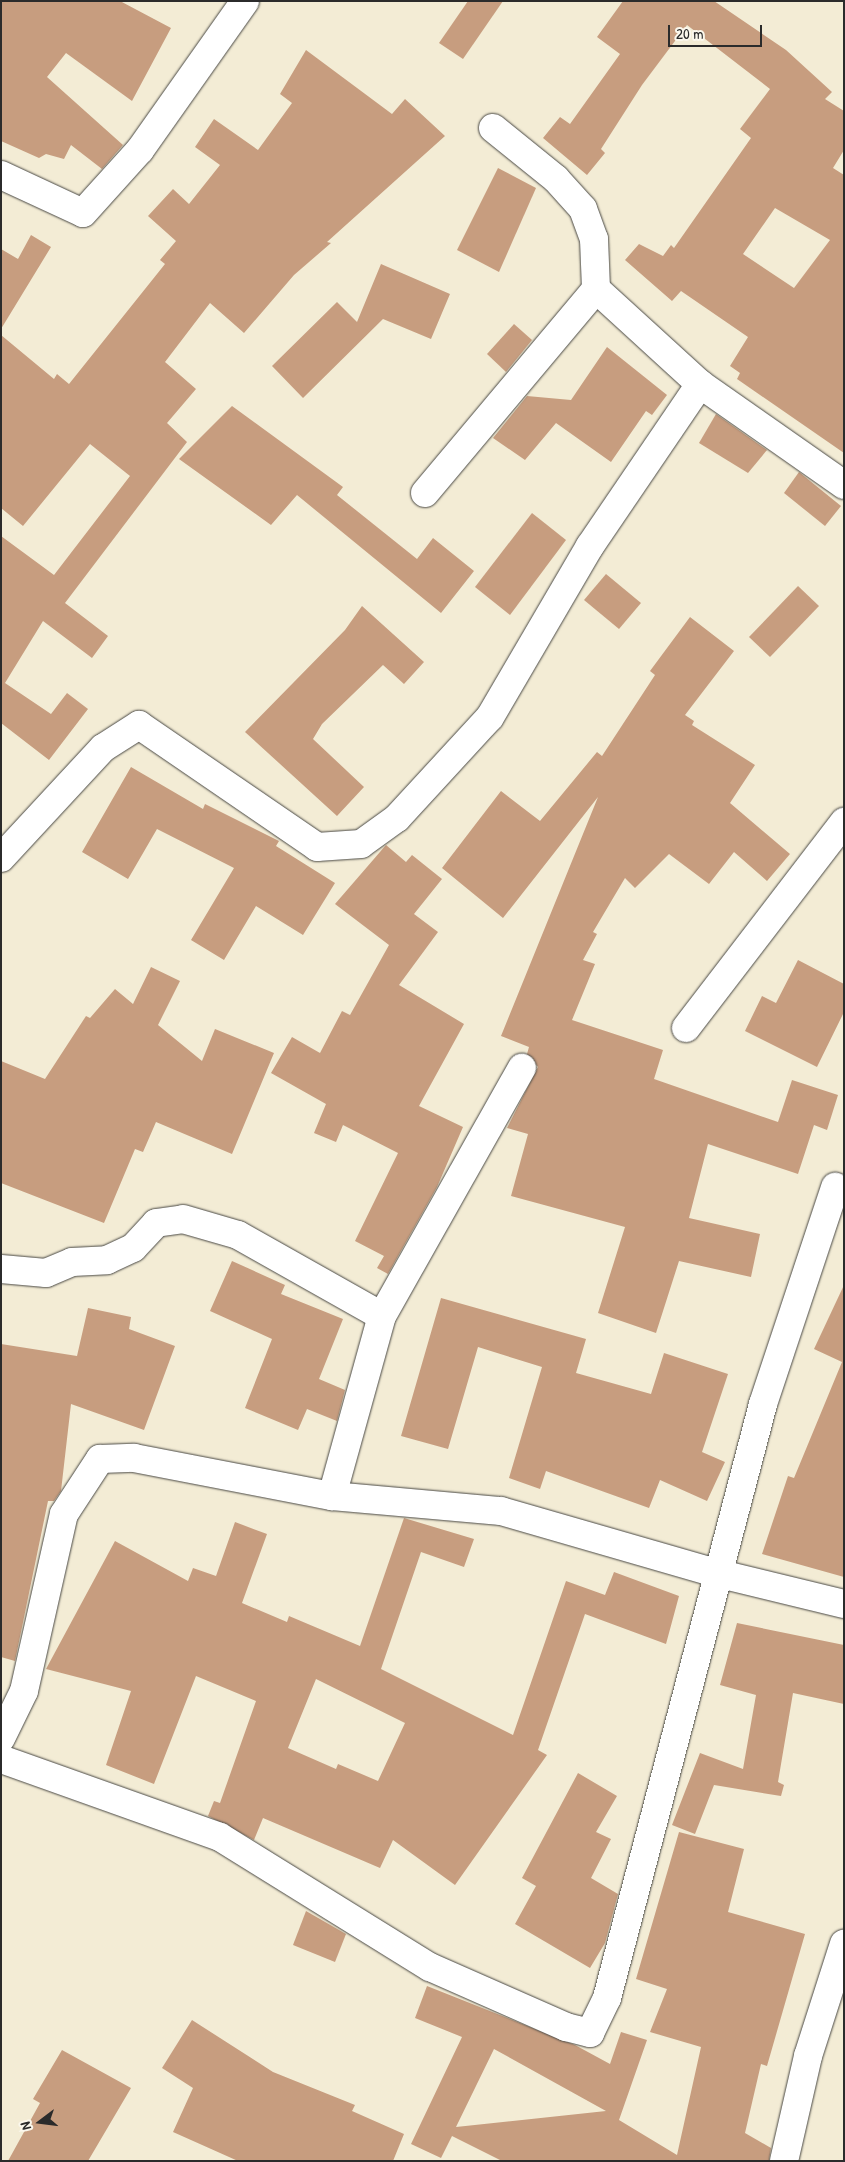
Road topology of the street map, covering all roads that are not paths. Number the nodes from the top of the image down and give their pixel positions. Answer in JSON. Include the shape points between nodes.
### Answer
{"nodes":[{"id":1,"x":245,"y":1,"type":"edge"},
{"id":2,"x":493,"y":128,"type":"dead end"},
{"id":3,"x":1,"y":175,"type":"edge"},
{"id":4,"x":596,"y":289,"type":"junction"},
{"id":5,"x":700,"y":384,"type":"junction"},
{"id":6,"x":844,"y":485,"type":"edge"},
{"id":7,"x":425,"y":493,"type":"dead end"},
{"id":8,"x":844,"y":822,"type":"edge"},
{"id":9,"x":1,"y":858,"type":"edge"},
{"id":10,"x":686,"y":1028,"type":"dead end"},
{"id":11,"x":522,"y":1068,"type":"dead end"},
{"id":12,"x":835,"y":1187,"type":"dead end"},
{"id":13,"x":1,"y":1269,"type":"edge"},
{"id":14,"x":382,"y":1316,"type":"junction"},
{"id":15,"x":332,"y":1496,"type":"junction"},
{"id":16,"x":716,"y":1573,"type":"junction"},
{"id":17,"x":844,"y":1604,"type":"edge"},
{"id":18,"x":1,"y":1738,"type":"edge"},
{"id":19,"x":1,"y":1759,"type":"edge"},
{"id":20,"x":844,"y":1944,"type":"edge"},
{"id":21,"x":784,"y":2161,"type":"edge"}],
"edges":[{"from":1,"to":3,"type":"street","via":[[140,150],[83,213]]},
{"from":2,"to":4,"type":"street","via":[[556,180],[583,209],[594,239]]},
{"from":4,"to":5,"type":"street"},
{"from":4,"to":7,"type":"street"},
{"from":5,"to":6,"type":"street"},
{"from":5,"to":9,"type":"street","via":[[590,546],[490,716],[397,818],[361,844],[317,847],[139,725],[103,748]]},
{"from":8,"to":10,"type":"street"},
{"from":11,"to":14,"type":"street"},
{"from":12,"to":16,"type":"street","via":[[763,1404]]},
{"from":13,"to":14,"type":"street","via":[[46,1273],[72,1262],[107,1260],[133,1248],[156,1223],[183,1219],[238,1235]]},
{"from":14,"to":15,"type":"street"},
{"from":15,"to":16,"type":"street","via":[[501,1510]]},
{"from":15,"to":18,"type":"street","via":[[134,1458],[100,1459],[64,1514],[24,1691]]},
{"from":16,"to":17,"type":"street"},
{"from":16,"to":19,"type":"street","via":[[607,1998],[590,2033],[566,2027],[430,1967],[220,1837]]},
{"from":20,"to":21,"type":"street","via":[[808,2056]]}]}
